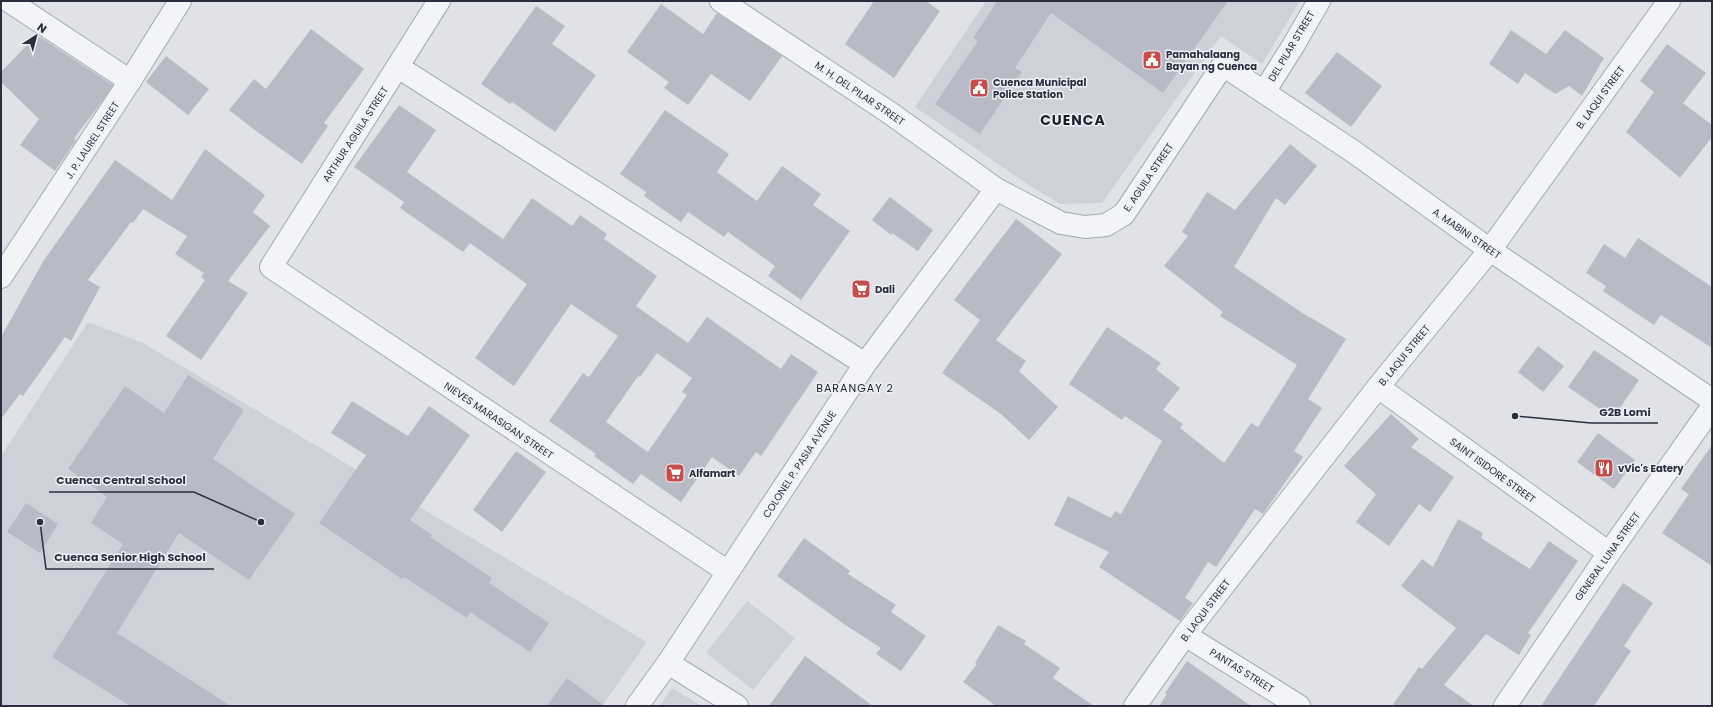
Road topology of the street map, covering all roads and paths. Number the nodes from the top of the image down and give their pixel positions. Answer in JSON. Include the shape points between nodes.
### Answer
{"nodes":[{"id":1,"x":9,"y":1,"type":"edge"},
{"id":2,"x":180,"y":1,"type":"edge"},
{"id":3,"x":439,"y":1,"type":"edge"},
{"id":4,"x":721,"y":1,"type":"edge"},
{"id":5,"x":1319,"y":1,"type":"edge"},
{"id":6,"x":1668,"y":1,"type":"edge"},
{"id":7,"x":1223,"y":65,"type":"joint"},
{"id":8,"x":398,"y":67,"type":"junction"},
{"id":9,"x":130,"y":82,"type":"junction"},
{"id":10,"x":1264,"y":92,"type":"junction"},
{"id":11,"x":996,"y":189,"type":"junction"},
{"id":12,"x":1490,"y":250,"type":"junction"},
{"id":13,"x":270,"y":267,"type":"joint"},
{"id":14,"x":1,"y":277,"type":"edge"},
{"id":15,"x":865,"y":364,"type":"junction"},
{"id":16,"x":1378,"y":387,"type":"junction"},
{"id":17,"x":1712,"y":400,"type":"edge"},
{"id":18,"x":1712,"y":408,"type":"edge"},
{"id":19,"x":1609,"y":553,"type":"junction"},
{"id":20,"x":728,"y":572,"type":"junction"},
{"id":21,"x":1185,"y":635,"type":"junction"},
{"id":22,"x":668,"y":663,"type":"junction"},
{"id":23,"x":637,"y":706,"type":"edge"},
{"id":24,"x":737,"y":706,"type":"edge"},
{"id":25,"x":1136,"y":706,"type":"edge"},
{"id":26,"x":1299,"y":706,"type":"edge"},
{"id":27,"x":1505,"y":706,"type":"edge"}],
"edges":[{"from":1,"to":9,"type":"street"},
{"from":2,"to":9,"type":"street","name":"J. P. LAUREL STREET"},
{"from":3,"to":8,"type":"street","name":"ARTHUR AGUILA STREET"},
{"from":4,"to":11,"type":"street","name":"M. H. DEL PILAR STREET","via":[[890,113]]},
{"from":5,"to":10,"type":"street","name":"DEL PILAR STREET"},
{"from":6,"to":12,"type":"street","name":"B. LAQUI STREET"},
{"from":7,"to":10,"type":"street","name":"A. MABINI STREET"},
{"from":7,"to":11,"type":"street","name":"E. AGUILA STREET","via":[[1124,214],[1106,225],[1085,227],[1061,223]]},
{"from":8,"to":13,"type":"street","name":"ARTHUR AGUILA STREET"},
{"from":8,"to":15,"type":"street"},
{"from":9,"to":14,"type":"street","name":"J. P. LAUREL STREET"},
{"from":10,"to":12,"type":"street","name":"A. MABINI STREET","via":[[1354,152]]},
{"from":11,"to":15,"type":"street","name":"COLONEL P. PASIA AVENUE"},
{"from":12,"to":16,"type":"street","name":"B. LAQUI STREET"},
{"from":12,"to":17,"type":"street","name":"A. MABINI STREET"},
{"from":13,"to":20,"type":"street","name":"NIEVES MARASIGAN STREET"},
{"from":15,"to":20,"type":"street","name":"COLONEL P. PASIA AVENUE"},
{"from":16,"to":19,"type":"street","name":"SAINT ISIDORE STREET"},
{"from":16,"to":21,"type":"street","name":"B. LAQUI STREET"},
{"from":18,"to":19,"type":"street","name":"GENERAL LUNA STREET"},
{"from":19,"to":27,"type":"street","name":"GENERAL LUNA STREET"},
{"from":20,"to":22,"type":"street","name":"COLONEL P. PASIA AVENUE"},
{"from":21,"to":25,"type":"street","name":"B. LAQUI STREET"},
{"from":21,"to":26,"type":"street","name":"PANTAS STREET"},
{"from":22,"to":23,"type":"street","name":"COLONEL P. PASIA AVENUE"},
{"from":22,"to":24,"type":"street"}]}
